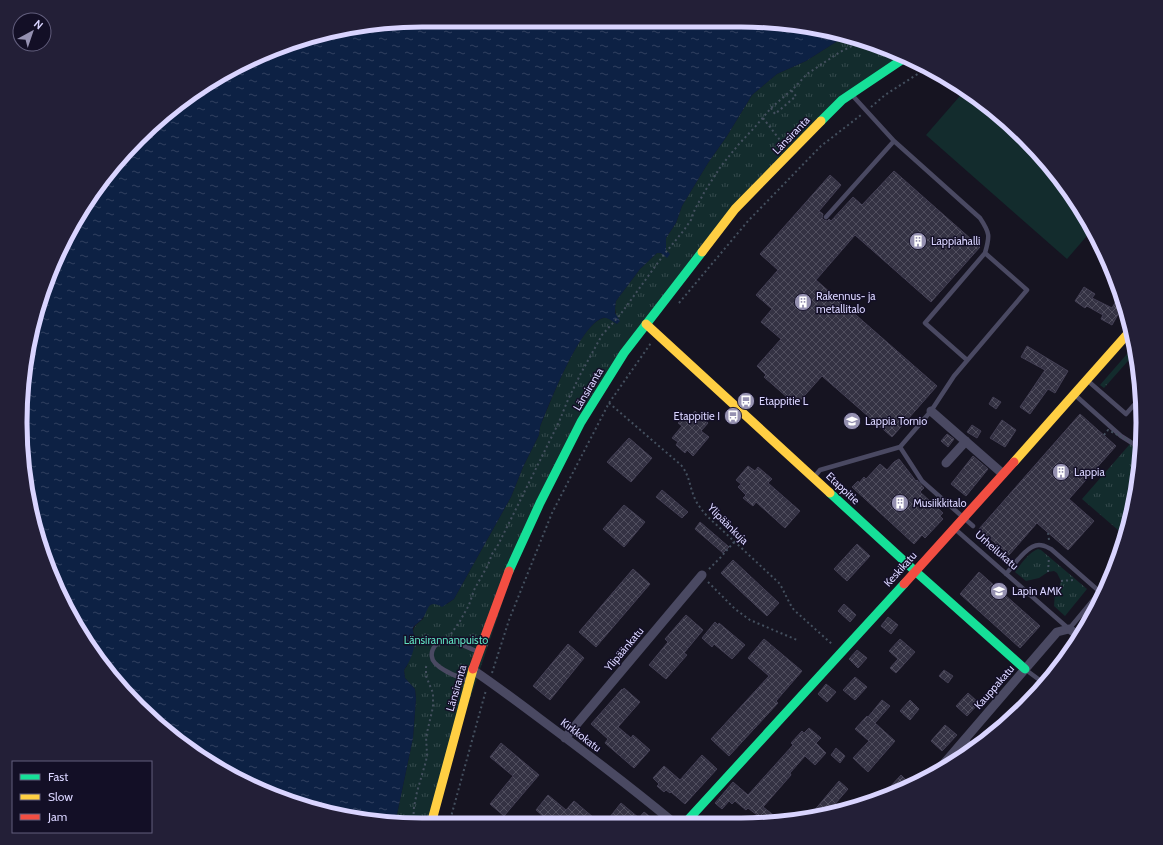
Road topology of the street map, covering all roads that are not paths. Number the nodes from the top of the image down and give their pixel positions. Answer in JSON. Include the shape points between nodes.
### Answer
{"nodes":[{"id":1,"x":900,"y":61,"type":"edge"},
{"id":2,"x":851,"y":93,"type":"junction"},
{"id":3,"x":894,"y":141,"type":"junction"},
{"id":4,"x":826,"y":217,"type":"dead end"},
{"id":5,"x":985,"y":254,"type":"junction"},
{"id":6,"x":646,"y":324,"type":"junction"},
{"id":7,"x":1126,"y":335,"type":"edge"},
{"id":8,"x":967,"y":360,"type":"junction"},
{"id":9,"x":1087,"y":379,"type":"junction"},
{"id":10,"x":1074,"y":394,"type":"junction"},
{"id":11,"x":1135,"y":404,"type":"edge"},
{"id":12,"x":931,"y":411,"type":"junction"},
{"id":13,"x":966,"y":441,"type":"junction"},
{"id":14,"x":1135,"y":444,"type":"edge"},
{"id":15,"x":900,"y":447,"type":"junction"},
{"id":16,"x":946,"y":463,"type":"dead end"},
{"id":17,"x":1003,"y":474,"type":"junction"},
{"id":18,"x":813,"y":477,"type":"junction"},
{"id":19,"x":963,"y":518,"type":"junction"},
{"id":20,"x":973,"y":526,"type":"dead end"},
{"id":21,"x":954,"y":528,"type":"junction"},
{"id":22,"x":915,"y":571,"type":"junction"},
{"id":23,"x":1006,"y":574,"type":"junction"},
{"id":24,"x":702,"y":575,"type":"road end"},
{"id":25,"x":1098,"y":590,"type":"edge"},
{"id":26,"x":1094,"y":600,"type":"edge"},
{"id":27,"x":1069,"y":629,"type":"junction"},
{"id":28,"x":1075,"y":633,"type":"edge"},
{"id":29,"x":479,"y":652,"type":"junction"},
{"id":30,"x":1025,"y":669,"type":"junction"},
{"id":31,"x":472,"y":670,"type":"junction"},
{"id":32,"x":1040,"y":680,"type":"edge"},
{"id":33,"x":470,"y":681,"type":"junction"},
{"id":34,"x":566,"y":738,"type":"junction"},
{"id":35,"x":965,"y":739,"type":"junction"},
{"id":36,"x":970,"y":744,"type":"edge"},
{"id":37,"x":948,"y":758,"type":"edge"},
{"id":38,"x":433,"y":818,"type":"edge"},
{"id":39,"x":668,"y":818,"type":"edge"},
{"id":40,"x":689,"y":818,"type":"edge"}],
"edges":[{"from":1,"to":2,"type":"street","name":"Länsiranta"},
{"from":2,"to":3,"type":"lane"},
{"from":2,"to":6,"type":"street","name":"Länsiranta","via":[[735,209]]},
{"from":3,"to":4,"type":"lane"},
{"from":3,"to":5,"type":"lane","via":[[980,218],[987,229]]},
{"from":5,"to":8,"type":"lane","via":[[925,323]]},
{"from":5,"to":8,"type":"lane","via":[[1028,290]]},
{"from":6,"to":18,"type":"street","name":"Etappitie"},
{"from":6,"to":29,"type":"street","name":"Länsiranta","via":[[624,353],[581,422],[506,576]]},
{"from":7,"to":9,"type":"street","name":"Keskikatu"},
{"from":8,"to":12,"type":"lane"},
{"from":9,"to":10,"type":"street","name":"Keskikatu"},
{"from":9,"to":11,"type":"lane","via":[[1126,414]]},
{"from":10,"to":14,"type":"lane","via":[[1121,436]]},
{"from":10,"to":17,"type":"street","name":"Keskikatu"},
{"from":12,"to":13,"type":"street"},
{"from":12,"to":15,"type":"lane"},
{"from":13,"to":16,"type":"street"},
{"from":13,"to":17,"type":"street"},
{"from":15,"to":18,"type":"lane","via":[[820,470]]},
{"from":15,"to":19,"type":"lane","via":[[922,481]]},
{"from":17,"to":19,"type":"street","name":"Keskikatu"},
{"from":18,"to":22,"type":"street","name":"Etappitie"},
{"from":19,"to":20,"type":"lane"},
{"from":19,"to":21,"type":"street","name":"Keskikatu"},
{"from":21,"to":22,"type":"street","name":"Keskikatu"},
{"from":21,"to":23,"type":"lane","name":"Urheilukatu"},
{"from":22,"to":30,"type":"street","name":"Etappitie"},
{"from":22,"to":40,"type":"street","name":"Keskikatu"},
{"from":23,"to":25,"type":"lane","via":[[1027,550],[1039,544],[1050,548]]},
{"from":23,"to":27,"type":"lane","name":"Urheilukatu"},
{"from":24,"to":34,"type":"street","name":"Ylipäänkatu"},
{"from":26,"to":27,"type":"lane"},
{"from":27,"to":28,"type":"street","name":"Urheilukatu"},
{"from":27,"to":30,"type":"street","name":"Kauppakatu","via":[[1057,632]]},
{"from":29,"to":31,"type":"street","name":"Länsiranta"},
{"from":29,"to":33,"type":"lane","via":[[448,640],[441,640],[432,649],[434,663],[444,671]]},
{"from":30,"to":32,"type":"lane"},
{"from":30,"to":35,"type":"street","name":"Kauppakatu"},
{"from":31,"to":33,"type":"street","name":"Länsiranta"},
{"from":31,"to":34,"type":"street","name":"Kirkkokatu"},
{"from":33,"to":38,"type":"street","name":"Länsiranta"},
{"from":34,"to":39,"type":"street","name":"Kirkkokatu"},
{"from":35,"to":36,"type":"lane"},
{"from":35,"to":37,"type":"street","name":"Kauppakatu"}]}
